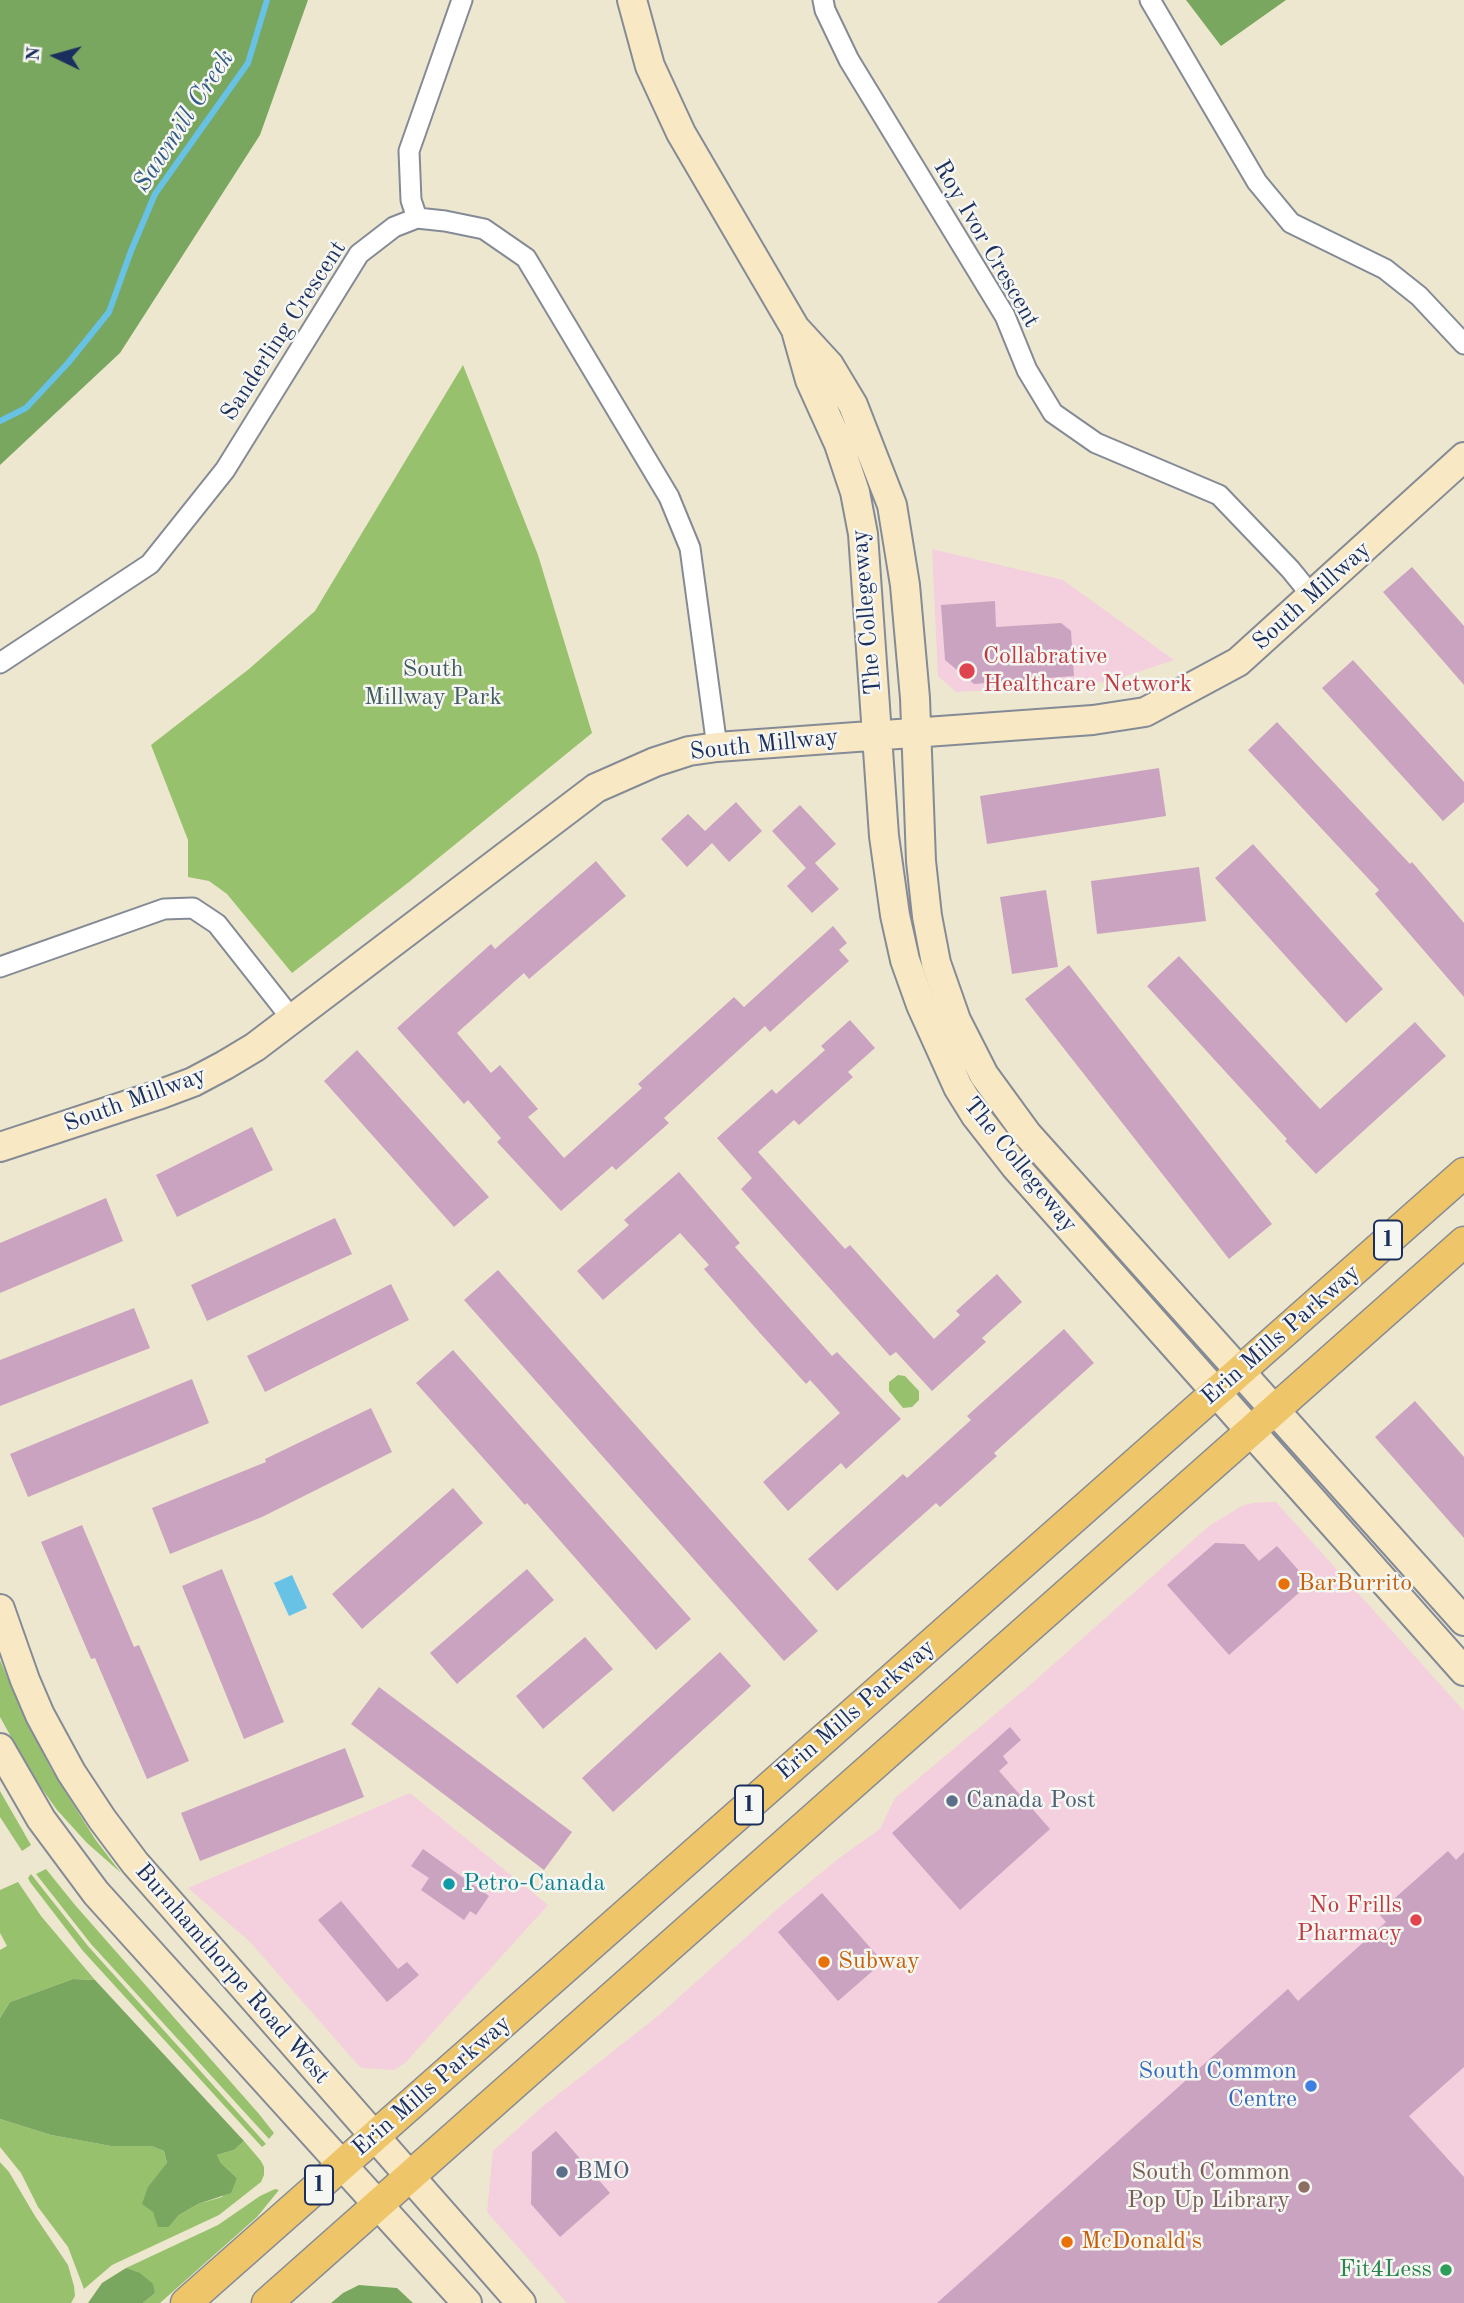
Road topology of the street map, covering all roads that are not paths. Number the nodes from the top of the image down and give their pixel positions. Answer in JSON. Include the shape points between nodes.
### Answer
{"nodes":[{"id":1,"x":462,"y":0,"type":"edge"},
{"id":2,"x":632,"y":0,"type":"edge"},
{"id":3,"x":823,"y":0,"type":"edge"},
{"id":4,"x":1150,"y":0,"type":"edge"},
{"id":5,"x":417,"y":218,"type":"junction"},
{"id":6,"x":795,"y":328,"type":"junction"},
{"id":7,"x":1464,"y":344,"type":"edge"},
{"id":8,"x":1464,"y":457,"type":"edge"},
{"id":9,"x":1312,"y":596,"type":"junction"},
{"id":10,"x":0,"y":663,"type":"edge"},
{"id":11,"x":916,"y":731,"type":"junction"},
{"id":12,"x":877,"y":734,"type":"junction"},
{"id":13,"x":717,"y":747,"type":"junction"},
{"id":14,"x":0,"y":967,"type":"edge"},
{"id":15,"x":292,"y":1019,"type":"junction"},
{"id":16,"x":0,"y":1147,"type":"edge"},
{"id":17,"x":1464,"y":1173,"type":"edge"},
{"id":18,"x":1464,"y":1242,"type":"edge"},
{"id":19,"x":1240,"y":1371,"type":"junction"},
{"id":20,"x":1215,"y":1393,"type":"junction"},
{"id":21,"x":1275,"y":1409,"type":"junction"},
{"id":22,"x":1250,"y":1432,"type":"junction"},
{"id":23,"x":0,"y":1608,"type":"edge"},
{"id":24,"x":1464,"y":1621,"type":"edge"},
{"id":25,"x":1464,"y":1671,"type":"edge"},
{"id":26,"x":0,"y":1748,"type":"edge"},
{"id":27,"x":374,"y":2136,"type":"junction"},
{"id":28,"x":342,"y":2165,"type":"junction"},
{"id":29,"x":410,"y":2176,"type":"junction"},
{"id":30,"x":378,"y":2204,"type":"junction"},
{"id":31,"x":186,"y":2303,"type":"edge"},
{"id":32,"x":267,"y":2303,"type":"edge"},
{"id":33,"x":467,"y":2303,"type":"edge"},
{"id":34,"x":521,"y":2303,"type":"edge"}],
"edges":[{"from":1,"to":5,"type":"street","via":[[409,150],[411,200]]},
{"from":2,"to":6,"type":"street","name":"The Collegeway","via":[[650,66],[681,133]]},
{"from":3,"to":9,"type":"street","name":"Roy Ivor Crescent","via":[[849,60],[1005,316],[1027,370],[1053,413],[1096,443],[1219,495]]},
{"from":4,"to":7,"type":"street","via":[[1257,182],[1291,223],[1385,269],[1419,296]]},
{"from":5,"to":10,"type":"street","name":"Sanderling Crescent","via":[[394,227],[359,254],[225,470],[150,564]]},
{"from":5,"to":13,"type":"street","via":[[484,229],[526,258],[669,496],[690,548]]},
{"from":6,"to":11,"type":"street","name":"The Collegeway","via":[[829,365],[853,405],[892,505],[905,585]]},
{"from":6,"to":12,"type":"street","name":"The Collegeway","via":[[810,380],[855,492],[863,534]]},
{"from":8,"to":9,"type":"street","name":"South Millway"},
{"from":9,"to":11,"type":"street","name":"South Millway","via":[[1238,662],[1145,712],[1093,720]]},
{"from":11,"to":12,"type":"street","name":"South Millway"},
{"from":11,"to":19,"type":"street","name":"The Collegeway","via":[[921,861],[929,928],[957,1020],[984,1076],[1027,1135]]},
{"from":12,"to":13,"type":"street","name":"South Millway"},
{"from":12,"to":20,"type":"street","name":"The Collegeway","via":[[884,836],[905,960],[958,1087],[1015,1166]]},
{"from":13,"to":15,"type":"street","name":"South Millway","via":[[655,762],[596,788]]},
{"from":14,"to":15,"type":"street","via":[[164,909],[193,908],[218,924]]},
{"from":15,"to":16,"type":"street","name":"South Millway","via":[[255,1047],[193,1082]]},
{"from":17,"to":19,"type":"main road","name":"Erin Mills Parkway","number":"1"},
{"from":18,"to":21,"type":"main road","name":"Erin Mills Parkway","number":"1"},
{"from":19,"to":20,"type":"main road","name":"Erin Mills Parkway","number":"1"},
{"from":19,"to":21,"type":"street","name":"The Collegeway"},
{"from":20,"to":22,"type":"street","name":"The Collegeway"},
{"from":20,"to":27,"type":"main road","name":"Erin Mills Parkway","number":"1"},
{"from":21,"to":22,"type":"main road","name":"Erin Mills Parkway","number":"1"},
{"from":21,"to":24,"type":"street","name":"The Collegeway"},
{"from":22,"to":25,"type":"street","name":"The Collegeway"},
{"from":22,"to":29,"type":"main road","name":"Erin Mills Parkway","number":"1"},
{"from":23,"to":27,"type":"street","name":"Burnhamthorpe Road West","via":[[40,1715],[96,1812],[135,1863]]},
{"from":26,"to":28,"type":"street","name":"Burnhamthorpe Road West","via":[[41,1819],[89,1884]]},
{"from":27,"to":28,"type":"main road","name":"Erin Mills Parkway","number":"1"},
{"from":27,"to":29,"type":"street","name":"Burnhamthorpe Road West"},
{"from":28,"to":30,"type":"street","name":"Burnhamthorpe Road West"},
{"from":28,"to":31,"type":"main road","name":"Erin Mills Parkway","number":"1"},
{"from":29,"to":30,"type":"main road","name":"Erin Mills Parkway","number":"1"},
{"from":29,"to":34,"type":"street","name":"Burnhamthorpe Road West"},
{"from":30,"to":32,"type":"main road","name":"Erin Mills Parkway","number":"1"},
{"from":30,"to":33,"type":"street","name":"Burnhamthorpe Road West"}]}
